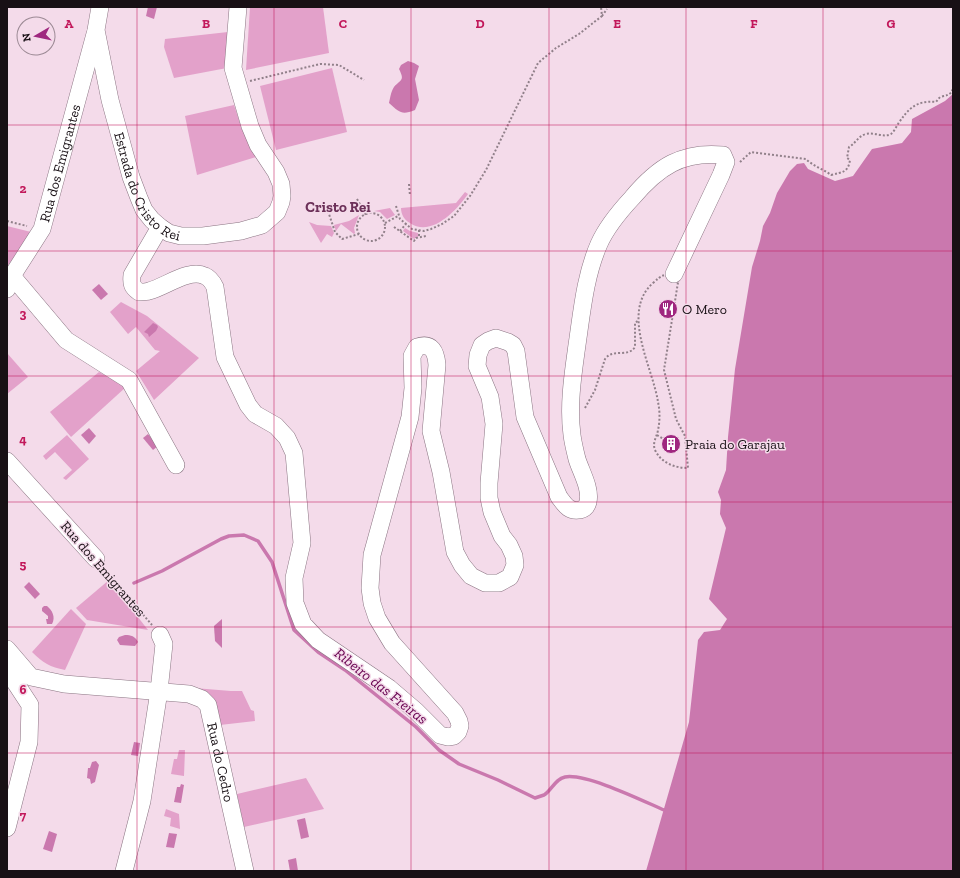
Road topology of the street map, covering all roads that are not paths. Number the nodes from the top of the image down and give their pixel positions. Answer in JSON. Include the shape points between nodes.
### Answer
{"nodes":[{"id":1,"x":100,"y":7,"type":"edge"},
{"id":2,"x":238,"y":7,"type":"edge"},
{"id":3,"x":96,"y":30,"type":"junction"},
{"id":4,"x":160,"y":227,"type":"junction"},
{"id":5,"x":677,"y":275,"type":"road end"},
{"id":6,"x":10,"y":283,"type":"edge"},
{"id":7,"x":7,"y":461,"type":"edge"},
{"id":8,"x":176,"y":464,"type":"dead end"},
{"id":9,"x":96,"y":559,"type":"road end"},
{"id":10,"x":160,"y":635,"type":"road end"},
{"id":11,"x":7,"y":650,"type":"edge"},
{"id":12,"x":7,"y":670,"type":"edge"},
{"id":13,"x":159,"y":691,"type":"junction"},
{"id":14,"x":7,"y":828,"type":"edge"},
{"id":15,"x":124,"y":871,"type":"edge"},
{"id":16,"x":245,"y":871,"type":"edge"}],
"edges":[{"from":1,"to":3,"type":"street","name":"Estrada do Cristo Rei"},
{"from":2,"to":4,"type":"street","name":"Estrada do Cristo Rei","via":[[233,68],[253,133],[281,184],[282,196],[277,212],[262,225],[241,231],[203,236],[181,236]]},
{"from":3,"to":4,"type":"street","name":"Estrada do Cristo Rei","via":[[110,100],[131,177],[144,210]]},
{"from":3,"to":6,"type":"street","name":"Rua dos Emigrantes","via":[[42,230]]},
{"from":4,"to":5,"type":"street","via":[[132,275],[133,287],[139,292],[149,291],[197,274],[212,281],[225,357],[235,378],[255,414],[276,426],[287,438],[294,453],[302,543],[294,578],[295,604],[303,624],[318,640],[389,688],[440,735],[448,737],[458,732],[459,721],[392,643],[377,618],[370,588],[372,556],[410,417],[413,388],[412,356],[417,347],[422,346],[430,347],[436,354],[431,432],[455,552],[471,576],[486,583],[499,583],[510,577],[516,564],[492,512],[489,498],[494,424],[490,397],[477,366],[482,345],[496,338],[513,345],[525,417],[559,497],[567,508],[574,511],[583,510],[588,504],[589,492],[572,435],[571,389],[590,266],[599,243],[612,221],[658,171],[674,161],[707,153],[723,155],[726,162],[723,170]]},
{"from":6,"to":8,"type":"street","via":[[66,340],[129,380]]},
{"from":7,"to":9,"type":"street","name":"Rua dos Emigrantes"},
{"from":10,"to":13,"type":"street","via":[[164,644]]},
{"from":11,"to":13,"type":"street","name":"Rua do Cedro","via":[[31,677],[64,684]]},
{"from":12,"to":14,"type":"street","via":[[30,705],[29,742]]},
{"from":13,"to":15,"type":"street","via":[[142,800]]},
{"from":13,"to":16,"type":"street","name":"Rua do Cedro","via":[[189,694],[202,699],[208,705]]}]}
